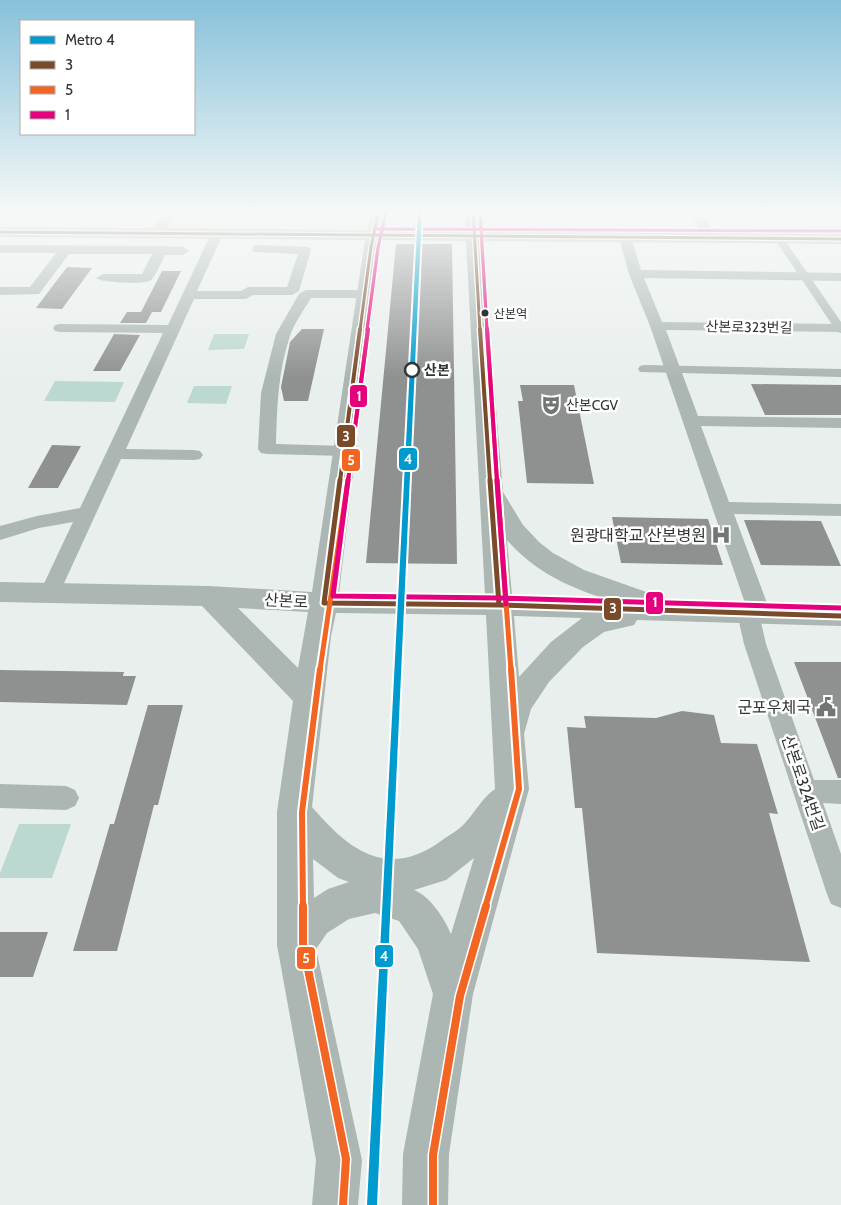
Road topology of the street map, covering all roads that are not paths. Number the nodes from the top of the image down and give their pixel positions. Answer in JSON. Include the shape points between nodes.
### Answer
{"nodes":[{"id":1,"x":53,"y":266,"type":"edge"},
{"id":2,"x":152,"y":266,"type":"edge"},
{"id":3,"x":202,"y":266,"type":"edge"},
{"id":4,"x":300,"y":266,"type":"edge"},
{"id":5,"x":368,"y":266,"type":"edge"},
{"id":6,"x":474,"y":266,"type":"edge"},
{"id":7,"x":634,"y":266,"type":"edge"},
{"id":8,"x":799,"y":266,"type":"edge"},
{"id":9,"x":636,"y":274,"type":"junction"},
{"id":10,"x":805,"y":276,"type":"junction"},
{"id":11,"x":841,"y":276,"type":"edge"},
{"id":12,"x":103,"y":278,"type":"dead end"},
{"id":13,"x":0,"y":291,"type":"edge"},
{"id":14,"x":365,"y":294,"type":"junction"},
{"id":15,"x":189,"y":295,"type":"junction"},
{"id":16,"x":657,"y":326,"type":"junction"},
{"id":17,"x":60,"y":328,"type":"dead end"},
{"id":18,"x":173,"y":329,"type":"junction"},
{"id":19,"x":841,"y":329,"type":"edge"},
{"id":20,"x":644,"y":369,"type":"dead end"},
{"id":21,"x":673,"y":370,"type":"junction"},
{"id":22,"x":841,"y":373,"type":"edge"},
{"id":23,"x":692,"y":421,"type":"junction"},
{"id":24,"x":841,"y":423,"type":"edge"},
{"id":25,"x":345,"y":451,"type":"junction"},
{"id":26,"x":114,"y":454,"type":"junction"},
{"id":27,"x":194,"y":455,"type":"dead end"},
{"id":28,"x":492,"y":494,"type":"junction"},
{"id":29,"x":722,"y":508,"type":"junction"},
{"id":30,"x":841,"y":510,"type":"edge"},
{"id":31,"x":87,"y":513,"type":"junction"},
{"id":32,"x":0,"y":533,"type":"edge"},
{"id":33,"x":0,"y":592,"type":"edge"},
{"id":34,"x":50,"y":592,"type":"junction"},
{"id":35,"x":209,"y":596,"type":"junction"},
{"id":36,"x":324,"y":604,"type":"junction"},
{"id":37,"x":499,"y":605,"type":"junction"},
{"id":38,"x":672,"y":611,"type":"junction"},
{"id":39,"x":754,"y":613,"type":"junction"},
{"id":40,"x":841,"y":616,"type":"edge"},
{"id":41,"x":310,"y":698,"type":"junction"},
{"id":42,"x":508,"y":737,"type":"junction"},
{"id":43,"x":512,"y":788,"type":"junction"},
{"id":44,"x":806,"y":791,"type":"junction"},
{"id":45,"x":841,"y":792,"type":"edge"},
{"id":46,"x":0,"y":796,"type":"edge"},
{"id":47,"x":66,"y":798,"type":"dead end"},
{"id":48,"x":294,"y":812,"type":"junction"},
{"id":49,"x":841,"y":894,"type":"edge"},
{"id":50,"x":296,"y":945,"type":"junction"},
{"id":51,"x":453,"y":994,"type":"junction"},
{"id":52,"x":336,"y":1205,"type":"edge"},
{"id":53,"x":425,"y":1205,"type":"edge"}],
"edges":[{"from":1,"to":13,"type":"street","via":[[34,291]]},
{"from":2,"to":12,"type":"street","via":[[146,278]]},
{"from":3,"to":15,"type":"street"},
{"from":4,"to":15,"type":"street","via":[[292,291]]},
{"from":5,"to":14,"type":"street"},
{"from":6,"to":28,"type":"street"},
{"from":7,"to":9,"type":"street"},
{"from":8,"to":10,"type":"street"},
{"from":9,"to":10,"type":"street"},
{"from":9,"to":16,"type":"street"},
{"from":10,"to":11,"type":"street"},
{"from":10,"to":19,"type":"street"},
{"from":14,"to":25,"type":"street"},
{"from":14,"to":25,"type":"street","via":[[306,294],[283,334],[269,393],[267,449]]},
{"from":15,"to":18,"type":"street"},
{"from":16,"to":19,"type":"street","name":"산본로323번길"},
{"from":16,"to":21,"type":"street"},
{"from":17,"to":18,"type":"street"},
{"from":18,"to":26,"type":"street"},
{"from":20,"to":21,"type":"street"},
{"from":21,"to":22,"type":"street"},
{"from":21,"to":23,"type":"street"},
{"from":23,"to":24,"type":"street"},
{"from":23,"to":29,"type":"street"},
{"from":25,"to":36,"type":"street"},
{"from":26,"to":27,"type":"street"},
{"from":26,"to":31,"type":"street"},
{"from":28,"to":37,"type":"street"},
{"from":28,"to":38,"type":"street","via":[[516,535],[540,558],[578,580]]},
{"from":29,"to":30,"type":"street"},
{"from":29,"to":39,"type":"street"},
{"from":31,"to":32,"type":"street"},
{"from":31,"to":34,"type":"street"},
{"from":33,"to":34,"type":"street","name":"산본로"},
{"from":34,"to":35,"type":"street","name":"산본로"},
{"from":35,"to":36,"type":"street","name":"산본로"},
{"from":35,"to":41,"type":"street"},
{"from":36,"to":37,"type":"street","name":"산본로"},
{"from":36,"to":41,"type":"street"},
{"from":37,"to":38,"type":"street","name":"산본로"},
{"from":37,"to":42,"type":"street"},
{"from":38,"to":39,"type":"street","name":"산본로"},
{"from":38,"to":42,"type":"street","via":[[595,623],[574,637],[555,654],[529,688],[516,708]]},
{"from":39,"to":40,"type":"street","name":"산본로"},
{"from":39,"to":44,"type":"street","name":"산본로324번길","via":[[756,644]]},
{"from":41,"to":48,"type":"street"},
{"from":42,"to":43,"type":"street"},
{"from":43,"to":48,"type":"street","via":[[477,835],[433,868],[393,878],[351,866],[321,844]]},
{"from":43,"to":51,"type":"street"},
{"from":44,"to":45,"type":"street"},
{"from":44,"to":49,"type":"street","name":"산본로324번길"},
{"from":46,"to":47,"type":"street"},
{"from":48,"to":50,"type":"street"},
{"from":50,"to":51,"type":"street","via":[[314,920],[341,902],[375,895],[411,907],[434,939]]},
{"from":50,"to":52,"type":"street","via":[[339,1160]]},
{"from":51,"to":53,"type":"street","via":[[426,1154]]}]}
